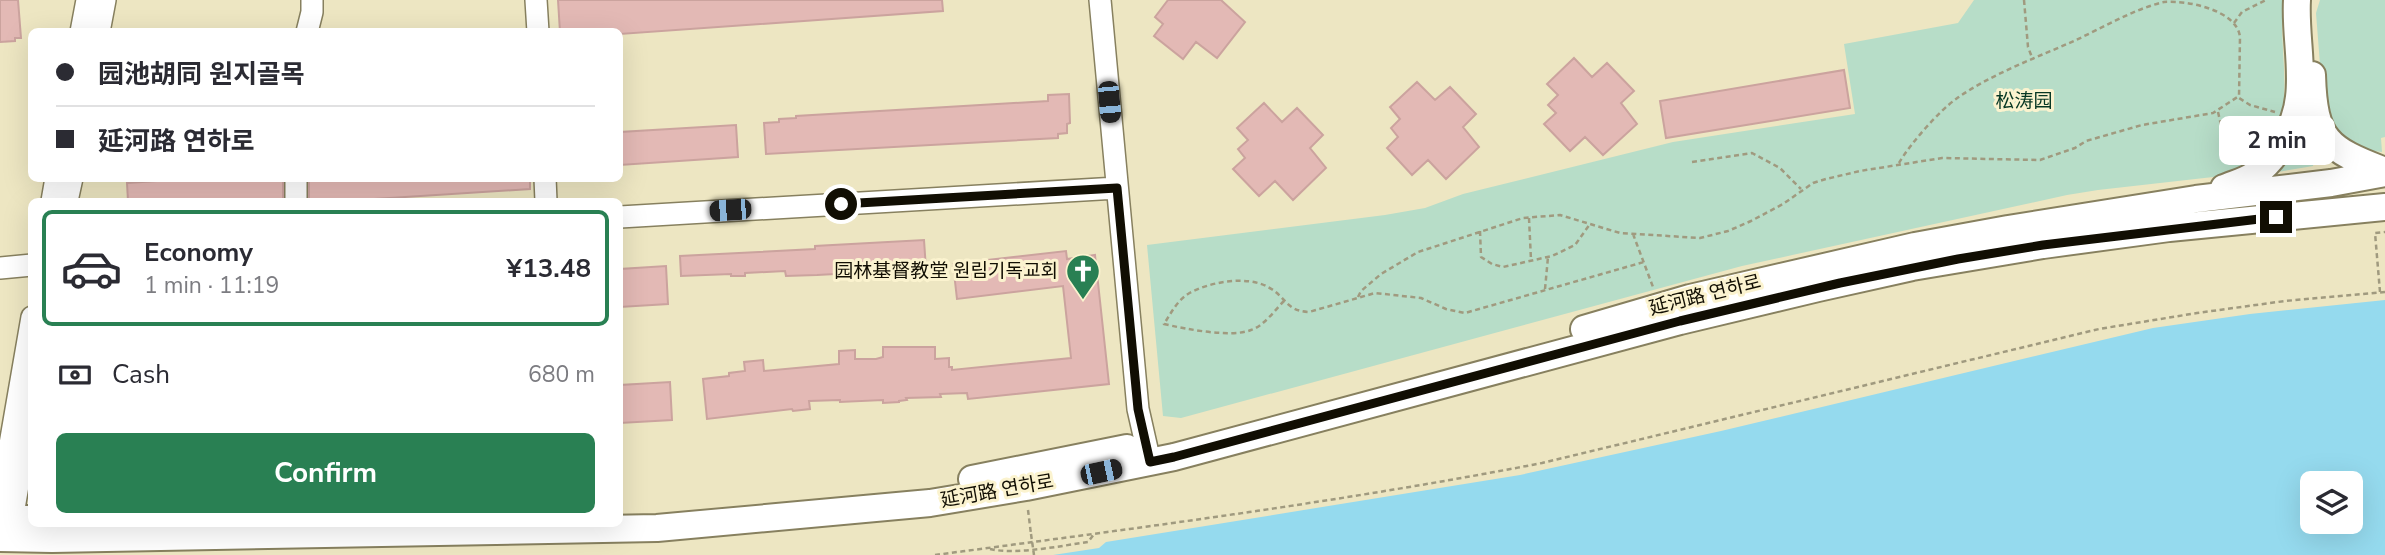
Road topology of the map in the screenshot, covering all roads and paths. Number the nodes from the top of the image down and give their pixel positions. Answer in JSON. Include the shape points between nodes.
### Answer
{"nodes":[{"id":1,"x":87,"y":0,"type":"edge"},
{"id":2,"x":105,"y":0,"type":"edge"},
{"id":3,"x":312,"y":0,"type":"edge"},
{"id":4,"x":536,"y":0,"type":"edge"},
{"id":5,"x":1100,"y":0,"type":"edge"},
{"id":6,"x":2024,"y":0,"type":"edge"},
{"id":7,"x":2266,"y":0,"type":"edge"},
{"id":8,"x":2297,"y":0,"type":"edge"},
{"id":9,"x":2311,"y":0,"type":"edge"},
{"id":10,"x":2234,"y":23,"type":"junction"},
{"id":11,"x":83,"y":28,"type":"edge"},
{"id":12,"x":100,"y":28,"type":"edge"},
{"id":13,"x":308,"y":28,"type":"edge"},
{"id":14,"x":538,"y":28,"type":"edge"},
{"id":15,"x":2033,"y":60,"type":"junction"},
{"id":16,"x":2239,"y":96,"type":"junction"},
{"id":17,"x":2218,"y":111,"type":"junction"},
{"id":18,"x":2285,"y":114,"type":"dead end"},
{"id":19,"x":2324,"y":138,"type":"junction"},
{"id":20,"x":1692,"y":162,"type":"dead end"},
{"id":21,"x":1899,"y":164,"type":"junction"},
{"id":22,"x":2252,"y":164,"type":"dead end"},
{"id":23,"x":2385,"y":172,"type":"edge"},
{"id":24,"x":2339,"y":181,"type":"junction"},
{"id":25,"x":1117,"y":188,"type":"junction"},
{"id":26,"x":1802,"y":190,"type":"junction"},
{"id":27,"x":2196,"y":199,"type":"junction"},
{"id":28,"x":2385,"y":207,"type":"edge"},
{"id":29,"x":2331,"y":211,"type":"junction"},
{"id":30,"x":623,"y":217,"type":"edge"},
{"id":31,"x":1529,"y":217,"type":"junction"},
{"id":32,"x":1590,"y":224,"type":"junction"},
{"id":33,"x":1480,"y":231,"type":"junction"},
{"id":34,"x":2385,"y":232,"type":"edge"},
{"id":35,"x":1633,"y":234,"type":"junction"},
{"id":36,"x":1548,"y":257,"type":"junction"},
{"id":37,"x":1531,"y":260,"type":"junction"},
{"id":38,"x":1644,"y":262,"type":"junction"},
{"id":39,"x":28,"y":265,"type":"edge"},
{"id":40,"x":0,"y":268,"type":"edge"},
{"id":41,"x":1545,"y":290,"type":"junction"},
{"id":42,"x":1655,"y":292,"type":"dead end"},
{"id":43,"x":2380,"y":292,"type":"junction"},
{"id":44,"x":2385,"y":292,"type":"edge"},
{"id":45,"x":1357,"y":297,"type":"junction"},
{"id":46,"x":1284,"y":301,"type":"junction"},
{"id":47,"x":28,"y":350,"type":"edge"},
{"id":48,"x":28,"y":424,"type":"edge"},
{"id":49,"x":1147,"y":453,"type":"junction"},
{"id":50,"x":1026,"y":487,"type":"junction"},
{"id":51,"x":623,"y":514,"type":"edge"},
{"id":52,"x":7,"y":524,"type":"edge"},
{"id":53,"x":28,"y":524,"type":"edge"},
{"id":54,"x":494,"y":527,"type":"edge"},
{"id":55,"x":1094,"y":533,"type":"junction"},
{"id":56,"x":987,"y":548,"type":"junction"},
{"id":57,"x":1033,"y":553,"type":"edge"},
{"id":58,"x":935,"y":555,"type":"edge"}],
"edges":[{"from":1,"to":11,"type":"street"},
{"from":2,"to":12,"type":"street"},
{"from":3,"to":13,"type":"street"},
{"from":4,"to":14,"type":"street"},
{"from":5,"to":25,"type":"street"},
{"from":6,"to":15,"type":"path"},
{"from":7,"to":10,"type":"path","via":[[2242,12]]},
{"from":8,"to":27,"type":"main road","via":[[2299,98],[2287,134],[2277,152],[2252,177]]},
{"from":9,"to":19,"type":"main road","via":[[2312,94]]},
{"from":10,"to":15,"type":"path","via":[[2199,3],[2163,2]]},
{"from":10,"to":16,"type":"path","via":[[2240,37]]},
{"from":15,"to":21,"type":"path","via":[[1952,101]]},
{"from":16,"to":17,"type":"path"},
{"from":16,"to":18,"type":"path","via":[[2250,106]]},
{"from":17,"to":21,"type":"path","via":[[2142,125],[2040,160],[1958,158]]},
{"from":17,"to":22,"type":"path","via":[[2221,125]]},
{"from":19,"to":23,"type":"main road","via":[[2339,152]]},
{"from":19,"to":24,"type":"main road"},
{"from":20,"to":26,"type":"path","via":[[1752,153],[1780,168]]},
{"from":21,"to":26,"type":"path","via":[[1825,179]]},
{"from":23,"to":24,"type":"main road","name":"延河路 연하로"},
{"from":24,"to":27,"type":"main road","name":"延河路 연하로"},
{"from":24,"to":29,"type":"main road"},
{"from":25,"to":30,"type":"street"},
{"from":25,"to":49,"type":"street","via":[[1138,409]]},
{"from":26,"to":35,"type":"path","via":[[1728,231],[1700,238]]},
{"from":27,"to":49,"type":"main road","name":"延河路 연하로","via":[[2008,229],[1690,298]]},
{"from":28,"to":29,"type":"main road","name":"延河路 연하로"},
{"from":29,"to":49,"type":"main road","name":"延河路 연하로","via":[[2043,245],[1875,275],[1680,321],[1174,457]]},
{"from":31,"to":32,"type":"path","via":[[1560,215]]},
{"from":31,"to":33,"type":"path"},
{"from":31,"to":37,"type":"path"},
{"from":32,"to":35,"type":"path"},
{"from":32,"to":36,"type":"path","via":[[1575,245]]},
{"from":33,"to":37,"type":"path","via":[[1484,260],[1503,267]]},
{"from":33,"to":45,"type":"path","via":[[1402,260]]},
{"from":34,"to":43,"type":"path","via":[[2375,233]]},
{"from":35,"to":38,"type":"path"},
{"from":36,"to":37,"type":"path"},
{"from":36,"to":41,"type":"path"},
{"from":38,"to":41,"type":"path"},
{"from":38,"to":42,"type":"path"},
{"from":39,"to":40,"type":"street"},
{"from":41,"to":45,"type":"path","via":[[1465,313],[1421,298],[1375,293]]},
{"from":43,"to":44,"type":"path"},
{"from":43,"to":55,"type":"path","via":[[2285,301],[2099,330],[1542,463],[1318,503]]},
{"from":45,"to":46,"type":"path","via":[[1309,312],[1293,310]]},
{"from":46,"to":46,"type":"path","via":[[1248,331],[1202,331],[1164,324],[1189,293],[1224,283],[1254,281],[1272,288]]},
{"from":47,"to":52,"type":"street"},
{"from":48,"to":52,"type":"street"},
{"from":49,"to":50,"type":"main road","name":"延河路 연하로"},
{"from":49,"to":51,"type":"main road","name":"延河路 연하로","via":[[911,489]]},
{"from":50,"to":54,"type":"main road","name":"延河路 연하로","via":[[930,503],[657,528]]},
{"from":50,"to":57,"type":"path","bridge":true},
{"from":52,"to":53,"type":"main road","name":"延河路 연하로"},
{"from":55,"to":56,"type":"path"},
{"from":55,"to":57,"type":"path","via":[[1088,542]]},
{"from":56,"to":57,"type":"path","via":[[1002,554]]},
{"from":56,"to":58,"type":"path"}]}
